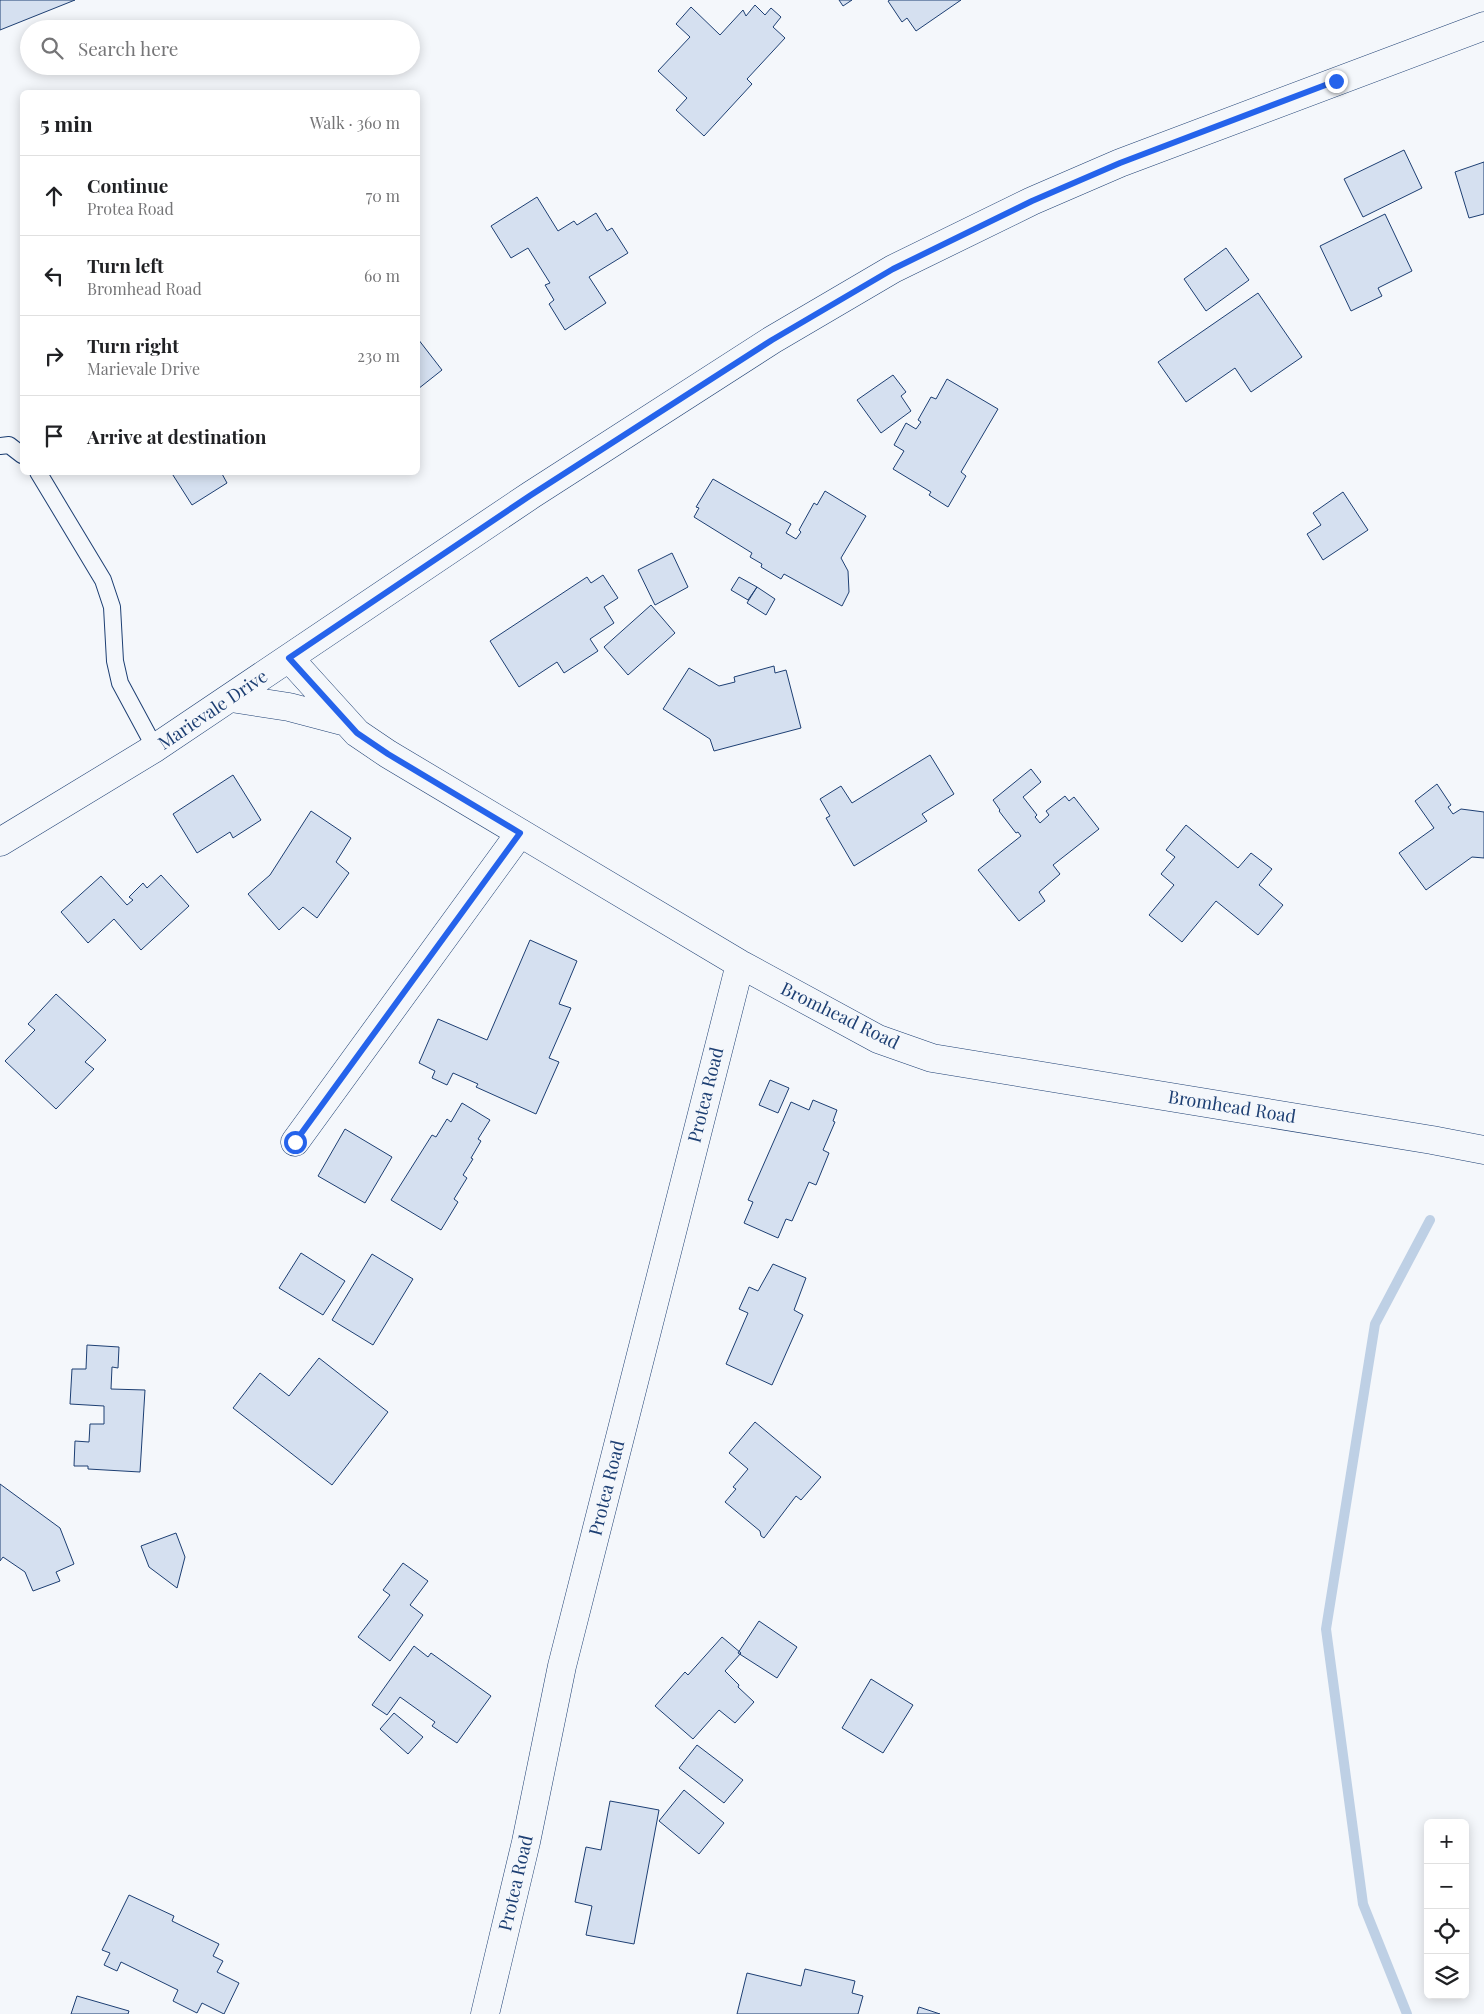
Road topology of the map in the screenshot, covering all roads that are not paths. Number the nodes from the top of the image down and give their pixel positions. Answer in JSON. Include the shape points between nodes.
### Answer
{"nodes":[{"id":1,"x":1484,"y":26,"type":"edge"},
{"id":2,"x":0,"y":446,"type":"edge"},
{"id":3,"x":20,"y":453,"type":"edge"},
{"id":4,"x":40,"y":475,"type":"edge"},
{"id":5,"x":289,"y":658,"type":"junction"},
{"id":6,"x":231,"y":698,"type":"junction"},
{"id":7,"x":346,"y":722,"type":"junction"},
{"id":8,"x":155,"y":748,"type":"junction"},
{"id":9,"x":520,"y":833,"type":"junction"},
{"id":10,"x":0,"y":842,"type":"edge"},
{"id":11,"x":740,"y":964,"type":"junction"},
{"id":12,"x":295,"y":1142,"type":"dead end"},
{"id":13,"x":1484,"y":1150,"type":"edge"},
{"id":14,"x":485,"y":2014,"type":"edge"}],
"edges":[{"from":1,"to":5,"type":"street","name":"Marievale Drive","via":[[1120,163],[1032,201],[893,269],[772,340],[531,495]]},
{"from":2,"to":3,"type":"lane","via":[[9,445]]},
{"from":4,"to":8,"type":"lane","via":[[103,580],[112,607],[120,682]]},
{"from":5,"to":6,"type":"street","name":"Marievale Drive"},
{"from":5,"to":7,"type":"street","name":"Bromhead Road"},
{"from":6,"to":7,"type":"street","via":[[289,707]]},
{"from":6,"to":8,"type":"street","name":"Marievale Drive"},
{"from":7,"to":9,"type":"street","name":"Bromhead Road","via":[[388,754]]},
{"from":8,"to":10,"type":"street","name":"Marievale Drive"},
{"from":9,"to":11,"type":"street","name":"Bromhead Road"},
{"from":9,"to":12,"type":"street"},
{"from":11,"to":13,"type":"street","name":"Bromhead Road","via":[[878,1038],[932,1058]]},
{"from":11,"to":14,"type":"street","name":"Protea Road","via":[[562,1666],[526,1842]]}]}
